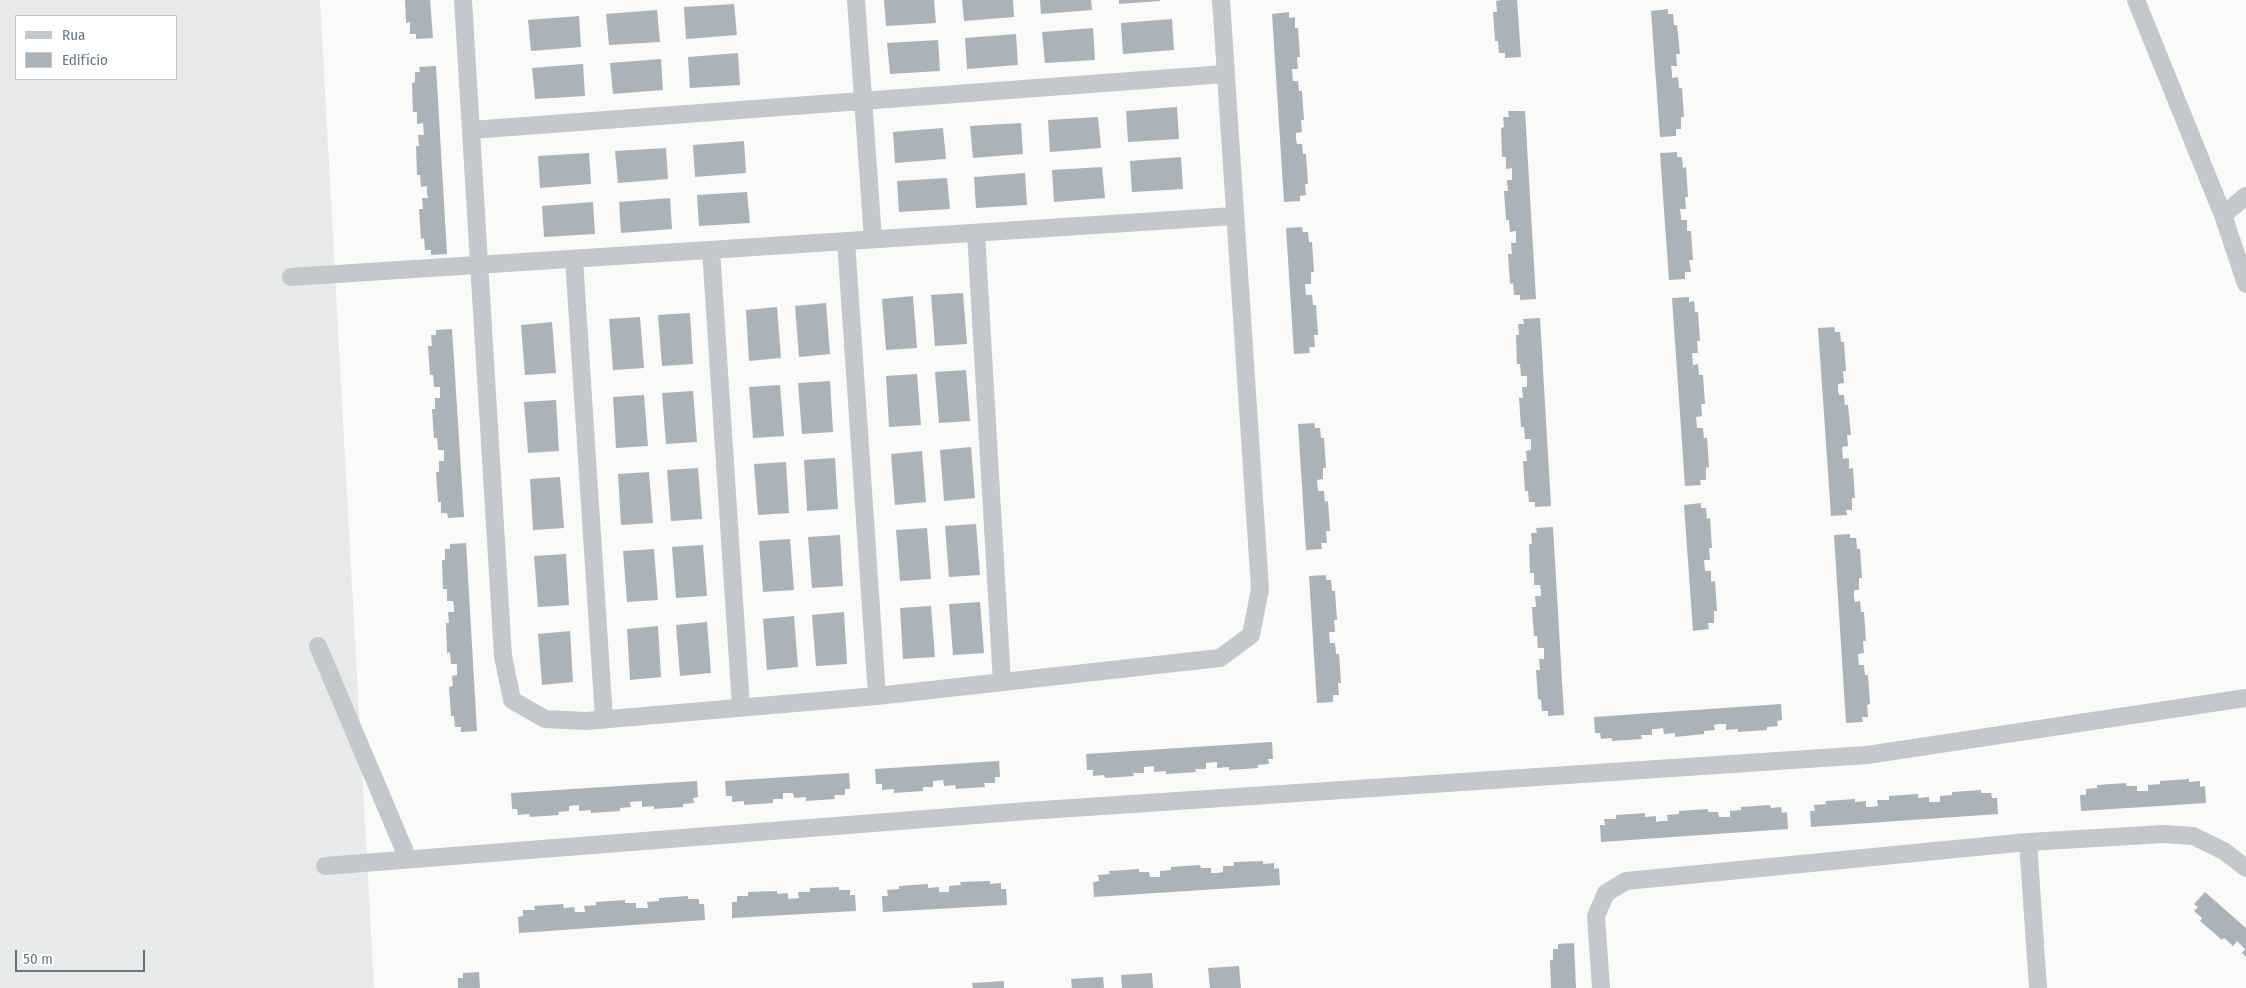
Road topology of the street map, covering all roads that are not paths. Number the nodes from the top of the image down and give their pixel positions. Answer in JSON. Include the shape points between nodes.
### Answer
{"nodes":[{"id":1,"x":462,"y":0,"type":"edge"},
{"id":2,"x":856,"y":0,"type":"edge"},
{"id":3,"x":1221,"y":0,"type":"edge"},
{"id":4,"x":2136,"y":0,"type":"edge"},
{"id":5,"x":1225,"y":74,"type":"junction"},
{"id":6,"x":863,"y":101,"type":"junction"},
{"id":7,"x":470,"y":130,"type":"junction"},
{"id":8,"x":2246,"y":196,"type":"edge"},
{"id":9,"x":2223,"y":215,"type":"junction"},
{"id":10,"x":1234,"y":216,"type":"junction"},
{"id":11,"x":976,"y":232,"type":"junction"},
{"id":12,"x":873,"y":240,"type":"junction"},
{"id":13,"x":846,"y":241,"type":"junction"},
{"id":14,"x":711,"y":250,"type":"junction"},
{"id":15,"x":574,"y":259,"type":"junction"},
{"id":16,"x":479,"y":265,"type":"junction"},
{"id":17,"x":291,"y":277,"type":"dead end"},
{"id":18,"x":2246,"y":284,"type":"edge"},
{"id":19,"x":318,"y":646,"type":"dead end"},
{"id":20,"x":1002,"y":682,"type":"junction"},
{"id":21,"x":877,"y":696,"type":"junction"},
{"id":22,"x":2246,"y":698,"type":"edge"},
{"id":23,"x":741,"y":707,"type":"junction"},
{"id":24,"x":604,"y":719,"type":"junction"},
{"id":25,"x":2028,"y":842,"type":"junction"},
{"id":26,"x":408,"y":859,"type":"junction"},
{"id":27,"x":325,"y":866,"type":"dead end"},
{"id":28,"x":2246,"y":868,"type":"edge"},
{"id":29,"x":1601,"y":988,"type":"edge"},
{"id":30,"x":2038,"y":988,"type":"edge"}],
"edges":[{"from":1,"to":7,"type":"street"},
{"from":2,"to":6,"type":"street"},
{"from":3,"to":5,"type":"street"},
{"from":4,"to":9,"type":"street"},
{"from":5,"to":6,"type":"street"},
{"from":5,"to":10,"type":"street"},
{"from":6,"to":7,"type":"street"},
{"from":6,"to":12,"type":"street"},
{"from":7,"to":16,"type":"street"},
{"from":8,"to":9,"type":"street"},
{"from":9,"to":18,"type":"street"},
{"from":10,"to":11,"type":"street"},
{"from":10,"to":20,"type":"street","via":[[1260,589],[1251,635],[1220,658]]},
{"from":11,"to":12,"type":"street"},
{"from":11,"to":20,"type":"street"},
{"from":12,"to":13,"type":"street"},
{"from":13,"to":14,"type":"street"},
{"from":13,"to":21,"type":"street"},
{"from":14,"to":15,"type":"street"},
{"from":14,"to":23,"type":"street"},
{"from":15,"to":16,"type":"street"},
{"from":15,"to":24,"type":"street"},
{"from":16,"to":17,"type":"street"},
{"from":16,"to":24,"type":"street","via":[[503,656],[512,700],[545,719]]},
{"from":19,"to":26,"type":"street"},
{"from":20,"to":21,"type":"street"},
{"from":21,"to":23,"type":"street"},
{"from":22,"to":26,"type":"street","via":[[1868,755],[1027,810]]},
{"from":23,"to":24,"type":"street"},
{"from":25,"to":28,"type":"street","via":[[2164,834],[2193,836],[2224,851]]},
{"from":25,"to":29,"type":"street","via":[[1626,881],[1606,893],[1596,916]]},
{"from":25,"to":30,"type":"street"},
{"from":26,"to":27,"type":"street"}]}
